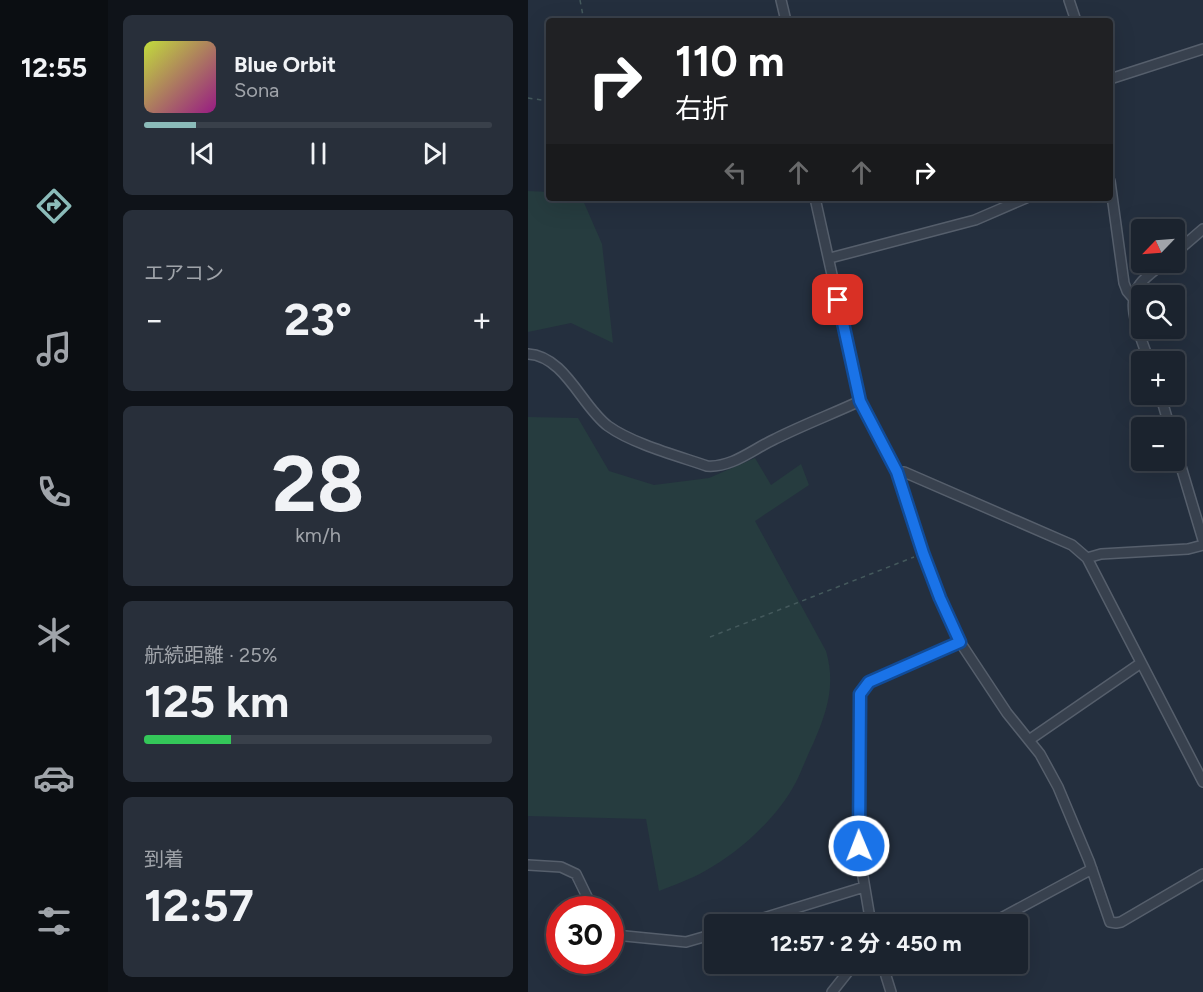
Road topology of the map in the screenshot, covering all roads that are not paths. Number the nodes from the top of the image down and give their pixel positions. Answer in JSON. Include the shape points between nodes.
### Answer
{"nodes":[{"id":1,"x":781,"y":0,"type":"edge"},
{"id":2,"x":1069,"y":0,"type":"edge"},
{"id":3,"x":785,"y":18,"type":"edge"},
{"id":4,"x":1075,"y":18,"type":"edge"},
{"id":5,"x":1203,"y":49,"type":"edge"},
{"id":6,"x":1113,"y":78,"type":"edge"},
{"id":7,"x":816,"y":201,"type":"edge"},
{"id":8,"x":1019,"y":201,"type":"edge"},
{"id":9,"x":1113,"y":201,"type":"edge"},
{"id":10,"x":1203,"y":229,"type":"edge"},
{"id":11,"x":1185,"y":245,"type":"edge"},
{"id":12,"x":830,"y":258,"type":"junction"},
{"id":13,"x":1152,"y":273,"type":"edge"},
{"id":14,"x":1139,"y":285,"type":"edge"},
{"id":15,"x":1131,"y":296,"type":"edge"},
{"id":16,"x":528,"y":354,"type":"edge"},
{"id":17,"x":860,"y":401,"type":"junction"},
{"id":18,"x":1182,"y":471,"type":"edge"},
{"id":19,"x":897,"y":472,"type":"junction"},
{"id":20,"x":1203,"y":540,"type":"edge"},
{"id":21,"x":1203,"y":545,"type":"edge"},
{"id":22,"x":1087,"y":558,"type":"junction"},
{"id":23,"x":960,"y":642,"type":"junction"},
{"id":24,"x":1141,"y":663,"type":"junction"},
{"id":25,"x":1029,"y":740,"type":"junction"},
{"id":26,"x":1203,"y":782,"type":"edge"},
{"id":27,"x":528,"y":865,"type":"edge"},
{"id":28,"x":1092,"y":869,"type":"junction"},
{"id":29,"x":1203,"y":874,"type":"edge"},
{"id":30,"x":864,"y":887,"type":"junction"},
{"id":31,"x":587,"y":896,"type":"edge"},
{"id":32,"x":776,"y":914,"type":"edge"},
{"id":33,"x":869,"y":914,"type":"edge"},
{"id":34,"x":1009,"y":914,"type":"edge"},
{"id":35,"x":624,"y":936,"type":"edge"},
{"id":36,"x":704,"y":937,"type":"edge"},
{"id":37,"x":846,"y":974,"type":"edge"},
{"id":38,"x":885,"y":974,"type":"edge"},
{"id":39,"x":832,"y":992,"type":"edge"},
{"id":40,"x":891,"y":992,"type":"edge"}],
"edges":[{"from":1,"to":3,"type":"street"},
{"from":2,"to":4,"type":"street"},
{"from":5,"to":6,"type":"street"},
{"from":7,"to":12,"type":"street"},
{"from":8,"to":12,"type":"street","via":[[975,220]]},
{"from":9,"to":15,"type":"street","via":[[1124,283]]},
{"from":10,"to":11,"type":"street"},
{"from":12,"to":17,"type":"street"},
{"from":13,"to":14,"type":"street"},
{"from":16,"to":17,"type":"street","via":[[540,356],[558,369],[610,427],[707,466],[729,463]]},
{"from":17,"to":19,"type":"street"},
{"from":18,"to":20,"type":"street"},
{"from":19,"to":22,"type":"street","via":[[1072,545]]},
{"from":19,"to":23,"type":"street","via":[[923,553]]},
{"from":21,"to":22,"type":"street"},
{"from":22,"to":24,"type":"street"},
{"from":23,"to":25,"type":"street"},
{"from":23,"to":30,"type":"street","via":[[869,682],[860,694],[858,834]]},
{"from":24,"to":25,"type":"street"},
{"from":24,"to":26,"type":"street"},
{"from":25,"to":28,"type":"street","via":[[1058,787]]},
{"from":27,"to":31,"type":"street","via":[[561,867],[576,874]]},
{"from":28,"to":29,"type":"street","via":[[1107,916],[1116,923]]},
{"from":28,"to":34,"type":"street"},
{"from":30,"to":32,"type":"street"},
{"from":30,"to":33,"type":"street"},
{"from":35,"to":36,"type":"street","via":[[686,942]]},
{"from":37,"to":39,"type":"street"},
{"from":38,"to":40,"type":"street"}]}
